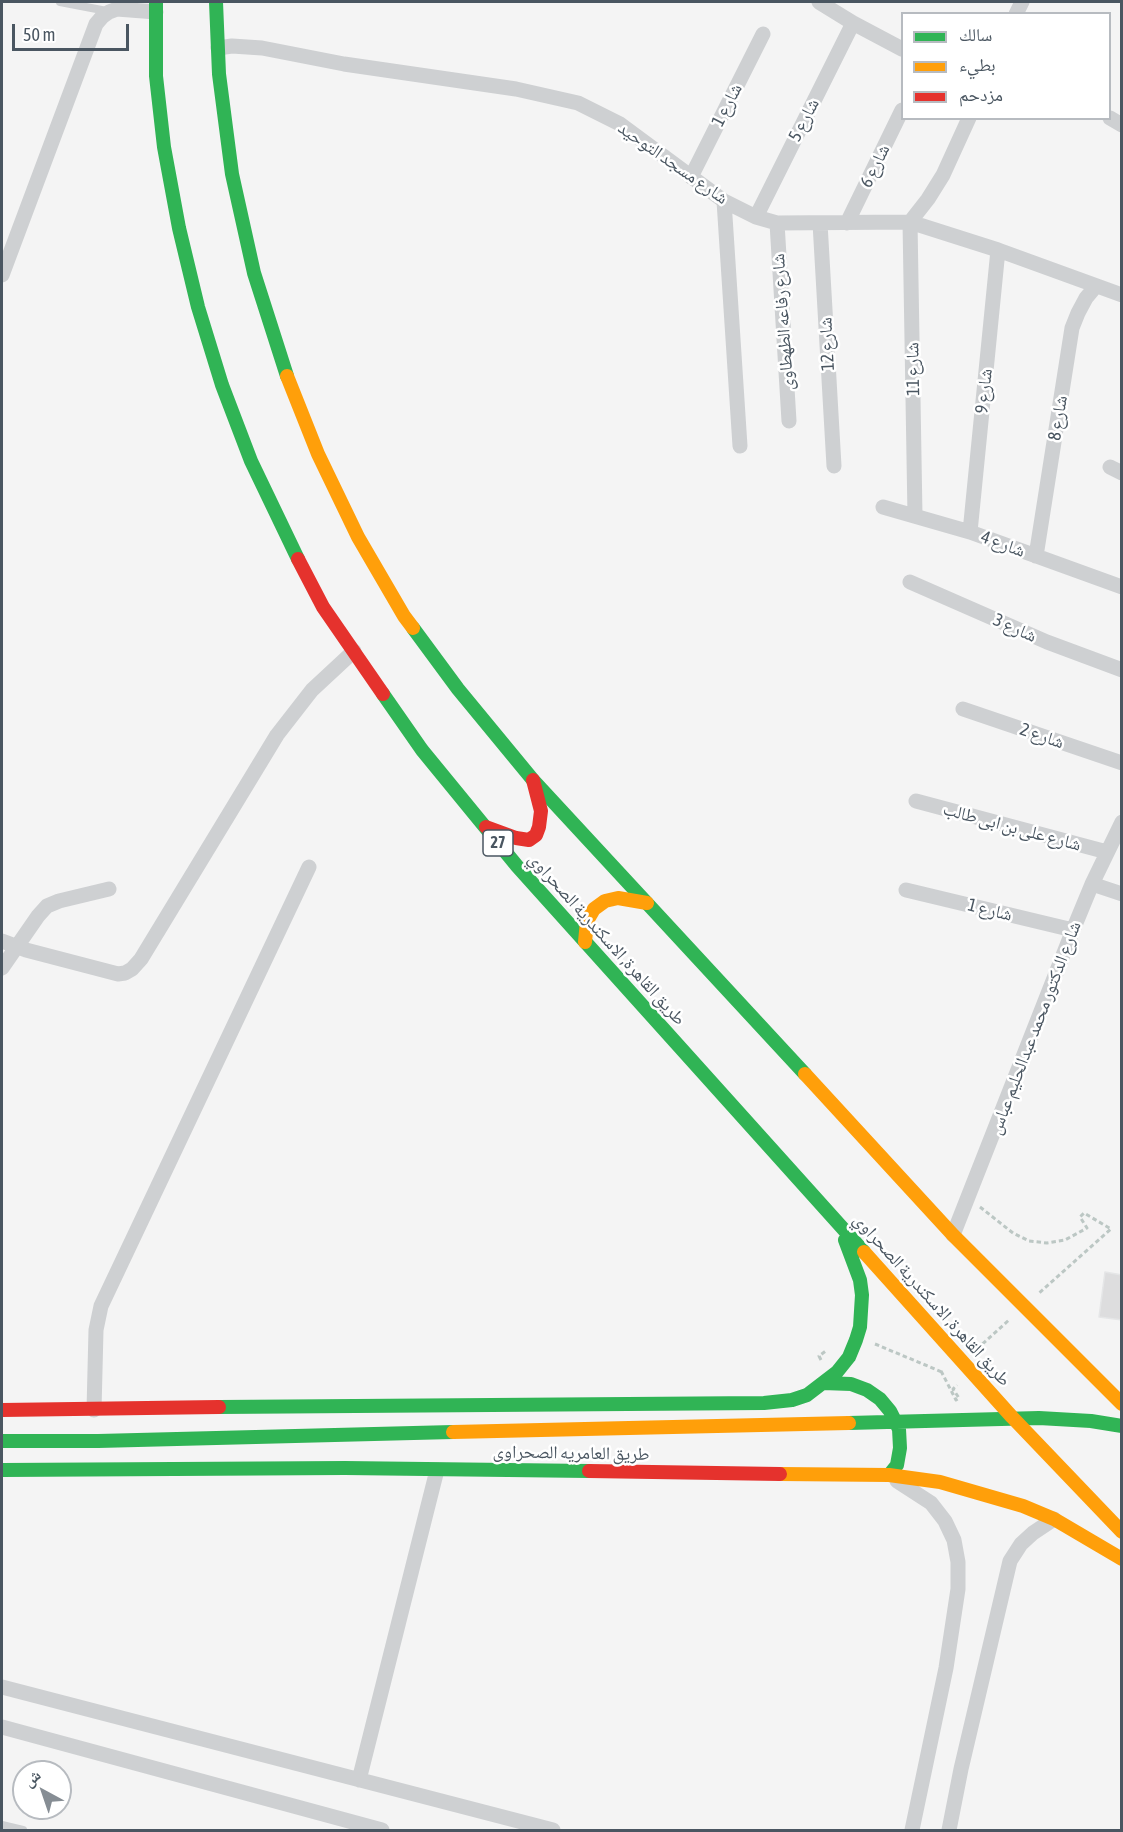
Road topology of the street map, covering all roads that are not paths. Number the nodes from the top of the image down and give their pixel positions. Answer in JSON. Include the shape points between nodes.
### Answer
{"nodes":[{"id":1,"x":60,"y":2,"type":"edge"},
{"id":2,"x":216,"y":2,"type":"edge"},
{"id":3,"x":819,"y":2,"type":"edge"},
{"id":4,"x":156,"y":7,"type":"edge"},
{"id":5,"x":109,"y":12,"type":"junction"},
{"id":6,"x":853,"y":22,"type":"junction"},
{"id":7,"x":762,"y":34,"type":"dead end"},
{"id":8,"x":218,"y":48,"type":"junction"},
{"id":9,"x":901,"y":48,"type":"edge"},
{"id":10,"x":901,"y":114,"type":"edge"},
{"id":11,"x":968,"y":120,"type":"edge"},
{"id":12,"x":691,"y":177,"type":"junction"},
{"id":13,"x":724,"y":201,"type":"junction"},
{"id":14,"x":756,"y":216,"type":"junction"},
{"id":15,"x":910,"y":222,"type":"junction"},
{"id":16,"x":820,"y":223,"type":"junction"},
{"id":17,"x":847,"y":223,"type":"junction"},
{"id":18,"x":777,"y":224,"type":"junction"},
{"id":19,"x":998,"y":250,"type":"junction"},
{"id":20,"x":2,"y":275,"type":"edge"},
{"id":21,"x":1096,"y":286,"type":"junction"},
{"id":22,"x":1122,"y":295,"type":"edge"},
{"id":23,"x":789,"y":421,"type":"dead end"},
{"id":24,"x":740,"y":446,"type":"dead end"},
{"id":25,"x":834,"y":466,"type":"dead end"},
{"id":26,"x":883,"y":507,"type":"dead end"},
{"id":27,"x":915,"y":516,"type":"junction"},
{"id":28,"x":970,"y":532,"type":"junction"},
{"id":29,"x":1036,"y":556,"type":"junction"},
{"id":30,"x":910,"y":582,"type":"dead end"},
{"id":31,"x":1122,"y":587,"type":"edge"},
{"id":32,"x":354,"y":651,"type":"junction"},
{"id":33,"x":1122,"y":670,"type":"edge"},
{"id":34,"x":963,"y":709,"type":"dead end"},
{"id":35,"x":1122,"y":763,"type":"edge"},
{"id":36,"x":533,"y":780,"type":"junction"},
{"id":37,"x":916,"y":801,"type":"dead end"},
{"id":38,"x":1122,"y":822,"type":"edge"},
{"id":39,"x":486,"y":827,"type":"junction"},
{"id":40,"x":1107,"y":852,"type":"junction"},
{"id":41,"x":309,"y":867,"type":"dead end"},
{"id":42,"x":1092,"y":884,"type":"junction"},
{"id":43,"x":109,"y":889,"type":"dead end"},
{"id":44,"x":906,"y":890,"type":"dead end"},
{"id":45,"x":1122,"y":894,"type":"edge"},
{"id":46,"x":647,"y":903,"type":"junction"},
{"id":47,"x":1073,"y":930,"type":"junction"},
{"id":48,"x":2,"y":941,"type":"edge"},
{"id":49,"x":585,"y":942,"type":"junction"},
{"id":50,"x":17,"y":947,"type":"junction"},
{"id":51,"x":2,"y":968,"type":"edge"},
{"id":52,"x":839,"y":1225,"type":"junction"},
{"id":53,"x":953,"y":1235,"type":"junction"},
{"id":54,"x":823,"y":1383,"type":"junction"},
{"id":55,"x":1122,"y":1404,"type":"edge"},
{"id":56,"x":2,"y":1410,"type":"edge"},
{"id":57,"x":94,"y":1410,"type":"junction"},
{"id":58,"x":1122,"y":1426,"type":"edge"},
{"id":59,"x":2,"y":1441,"type":"edge"},
{"id":60,"x":2,"y":1470,"type":"edge"},
{"id":61,"x":437,"y":1470,"type":"junction"},
{"id":62,"x":890,"y":1475,"type":"junction"},
{"id":63,"x":1054,"y":1519,"type":"junction"},
{"id":64,"x":1122,"y":1532,"type":"edge"},
{"id":65,"x":1122,"y":1559,"type":"edge"},
{"id":66,"x":2,"y":1687,"type":"edge"},
{"id":67,"x":2,"y":1728,"type":"edge"},
{"id":68,"x":358,"y":1780,"type":"junction"},
{"id":69,"x":2,"y":1825,"type":"edge"},
{"id":70,"x":23,"y":1830,"type":"edge"},
{"id":71,"x":382,"y":1830,"type":"edge"},
{"id":72,"x":553,"y":1830,"type":"edge"},
{"id":73,"x":912,"y":1830,"type":"edge"},
{"id":74,"x":949,"y":1830,"type":"edge"}],
"edges":[{"from":1,"to":5,"type":"lane"},
{"from":2,"to":8,"type":"highway","number":"27"},
{"from":3,"to":6,"type":"street"},
{"from":4,"to":5,"type":"street"},
{"from":4,"to":32,"type":"highway","name":"طريق القاهرة, الاسكندرية الصحراوي","number":"27","via":[[156,76],[166,159],[198,307],[251,461],[323,607]]},
{"from":5,"to":20,"type":"street","via":[[93,32]]},
{"from":6,"to":9,"type":"street"},
{"from":6,"to":14,"type":"street","name":"شارع 5"},
{"from":7,"to":12,"type":"street","name":"شارع 1"},
{"from":8,"to":12,"type":"street","name":"شارع مسجد التوحيد","via":[[261,48],[516,89],[578,103],[621,124]]},
{"from":8,"to":36,"type":"highway","number":"27","via":[[232,174],[254,273],[284,369],[318,454],[358,537],[404,616]]},
{"from":10,"to":17,"type":"street","name":"شارع 6"},
{"from":11,"to":15,"type":"street","via":[[943,175]]},
{"from":12,"to":13,"type":"street","name":"شارع مسجد التوحيد"},
{"from":13,"to":14,"type":"street","name":"شارع مسجد التوحيد"},
{"from":13,"to":24,"type":"street"},
{"from":14,"to":18,"type":"street","name":"شارع مسجد التوحيد"},
{"from":15,"to":17,"type":"street","name":"شارع مسجد التوحيد"},
{"from":15,"to":19,"type":"street","name":"شارع مسجد التوحيد"},
{"from":15,"to":27,"type":"street","name":"شارع 11"},
{"from":16,"to":17,"type":"street","name":"شارع مسجد التوحيد"},
{"from":16,"to":18,"type":"street","name":"شارع مسجد التوحيد"},
{"from":16,"to":25,"type":"street","name":"شارع 12"},
{"from":18,"to":23,"type":"street","name":"شارع رفاعه الطهطاوى"},
{"from":19,"to":21,"type":"street","name":"شارع مسجد التوحيد"},
{"from":19,"to":28,"type":"street","name":"شارع 9"},
{"from":21,"to":22,"type":"street","name":"شارع مسجد التوحيد"},
{"from":21,"to":29,"type":"street","name":"شارع 8","via":[[1072,328]]},
{"from":26,"to":27,"type":"street","name":"شارع 4"},
{"from":27,"to":28,"type":"street","name":"شارع 4"},
{"from":28,"to":29,"type":"street","name":"شارع 4"},
{"from":29,"to":31,"type":"street","name":"شارع 4"},
{"from":30,"to":33,"type":"street","name":"شارع 3"},
{"from":32,"to":39,"type":"highway","name":"طريق القاهرة, الاسكندرية الصحراوي","number":"27","via":[[422,750]]},
{"from":32,"to":50,"type":"street","via":[[312,690],[277,735],[132,969],[118,974]]},
{"from":34,"to":35,"type":"street","name":"شارع 2"},
{"from":36,"to":39,"type":"highway","number":"27","via":[[541,811],[536,835],[529,840],[516,838]]},
{"from":36,"to":46,"type":"highway","number":"27"},
{"from":37,"to":40,"type":"street","name":"شارع على بن ابى طالب"},
{"from":38,"to":40,"type":"street","name":"شارع الدكتور محمد عبدالحليم عباس"},
{"from":39,"to":49,"type":"highway","name":"طريق القاهرة, الاسكندرية الصحراوي","number":"27"},
{"from":40,"to":42,"type":"street","name":"شارع الدكتور محمد عبدالحليم عباس"},
{"from":41,"to":57,"type":"street","via":[[101,1306],[96,1330]]},
{"from":42,"to":45,"type":"street"},
{"from":42,"to":47,"type":"street","name":"شارع الدكتور محمد عبدالحليم عباس"},
{"from":43,"to":50,"type":"street","via":[[47,906]]},
{"from":44,"to":47,"type":"street","name":"شارع 1"},
{"from":46,"to":49,"type":"highway","via":[[618,898],[605,901],[587,921]]},
{"from":46,"to":53,"type":"highway","number":"27"},
{"from":47,"to":53,"type":"street","name":"شارع الدكتور محمد عبدالحليم عباس"},
{"from":48,"to":50,"type":"street"},
{"from":49,"to":52,"type":"highway","name":"طريق القاهرة, الاسكندرية الصحراوي","number":"27"},
{"from":50,"to":51,"type":"street"},
{"from":52,"to":54,"type":"highway","via":[[860,1280],[862,1311],[849,1357]]},
{"from":52,"to":64,"type":"highway","name":"طريق القاهرة, الاسكندرية الصحراوي","number":"27"},
{"from":53,"to":55,"type":"highway","number":"27"},
{"from":54,"to":57,"type":"highway","via":[[807,1395],[764,1403],[350,1404]]},
{"from":54,"to":62,"type":"highway","via":[[851,1384],[867,1390],[890,1412],[899,1429],[900,1456]]},
{"from":56,"to":57,"type":"highway"},
{"from":58,"to":59,"type":"highway","via":[[1039,1418],[98,1442]]},
{"from":60,"to":61,"type":"highway","name":"طريق العامريه الصحراوى"},
{"from":61,"to":62,"type":"highway","name":"طريق العامريه الصحراوى"},
{"from":61,"to":68,"type":"street"},
{"from":62,"to":63,"type":"highway","name":"طريق العامريه الصحراوى","via":[[940,1482],[1004,1499]]},
{"from":62,"to":73,"type":"street","via":[[931,1503],[954,1540],[958,1562],[958,1589],[946,1668]]},
{"from":63,"to":65,"type":"highway","name":"طريق العامريه الصحراوى"},
{"from":63,"to":74,"type":"street","via":[[1021,1544],[1010,1561]]},
{"from":66,"to":68,"type":"street"},
{"from":67,"to":71,"type":"street"},
{"from":68,"to":72,"type":"street"},
{"from":69,"to":70,"type":"lane"}]}
